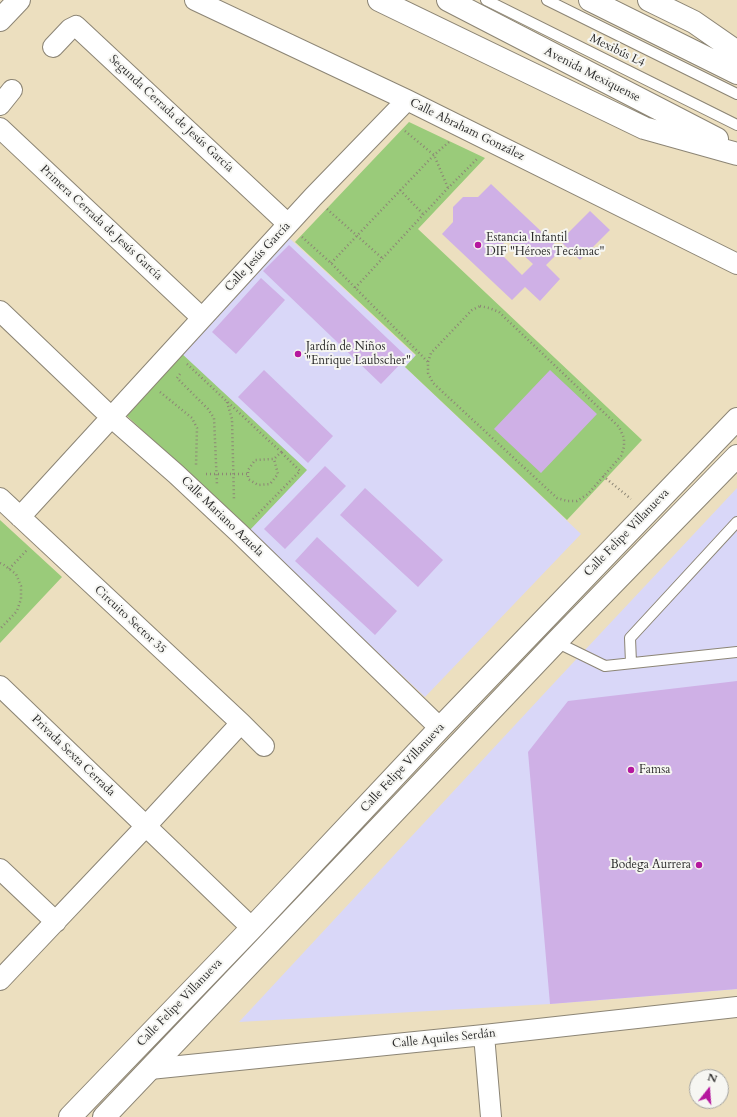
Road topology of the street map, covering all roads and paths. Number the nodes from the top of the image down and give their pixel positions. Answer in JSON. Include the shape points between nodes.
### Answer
{"nodes":[{"id":1,"x":19,"y":0,"type":"edge"},
{"id":2,"x":195,"y":0,"type":"edge"},
{"id":3,"x":379,"y":0,"type":"edge"},
{"id":4,"x":448,"y":0,"type":"edge"},
{"id":5,"x":486,"y":0,"type":"edge"},
{"id":6,"x":547,"y":0,"type":"edge"},
{"id":7,"x":590,"y":0,"type":"edge"},
{"id":8,"x":649,"y":0,"type":"edge"},
{"id":9,"x":0,"y":20,"type":"edge"},
{"id":10,"x":53,"y":47,"type":"dead end"},
{"id":11,"x":737,"y":52,"type":"edge"},
{"id":12,"x":737,"y":72,"type":"edge"},
{"id":13,"x":737,"y":94,"type":"edge"},
{"id":14,"x":407,"y":100,"type":"junction"},
{"id":15,"x":390,"y":118,"type":"junction"},
{"id":16,"x":737,"y":125,"type":"edge"},
{"id":17,"x":0,"y":128,"type":"edge"},
{"id":18,"x":464,"y":128,"type":"junction"},
{"id":19,"x":494,"y":142,"type":"junction"},
{"id":20,"x":737,"y":149,"type":"edge"},
{"id":21,"x":737,"y":154,"type":"edge"},
{"id":22,"x":434,"y":155,"type":"junction"},
{"id":23,"x":448,"y":188,"type":"junction"},
{"id":24,"x":400,"y":190,"type":"junction"},
{"id":25,"x":313,"y":197,"type":"junction"},
{"id":26,"x":423,"y":214,"type":"junction"},
{"id":27,"x":288,"y":224,"type":"junction"},
{"id":28,"x":358,"y":236,"type":"junction"},
{"id":29,"x":382,"y":258,"type":"junction"},
{"id":30,"x":331,"y":263,"type":"junction"},
{"id":31,"x":737,"y":264,"type":"edge"},
{"id":32,"x":355,"y":288,"type":"junction"},
{"id":33,"x":0,"y":311,"type":"edge"},
{"id":34,"x":202,"y":318,"type":"junction"},
{"id":35,"x":171,"y":352,"type":"junction"},
{"id":36,"x":428,"y":362,"type":"junction"},
{"id":37,"x":187,"y":364,"type":"junction"},
{"id":38,"x":145,"y":380,"type":"junction"},
{"id":39,"x":227,"y":402,"type":"junction"},
{"id":40,"x":112,"y":417,"type":"junction"},
{"id":41,"x":737,"y":419,"type":"edge"},
{"id":42,"x":281,"y":452,"type":"junction"},
{"id":43,"x":737,"y":456,"type":"edge"},
{"id":44,"x":274,"y":459,"type":"junction"},
{"id":45,"x":216,"y":474,"type":"junction"},
{"id":46,"x":233,"y":474,"type":"junction"},
{"id":47,"x":248,"y":474,"type":"junction"},
{"id":48,"x":603,"y":476,"type":"junction"},
{"id":49,"x":196,"y":483,"type":"junction"},
{"id":50,"x":219,"y":490,"type":"dead end"},
{"id":51,"x":0,"y":498,"type":"edge"},
{"id":52,"x":230,"y":501,"type":"dead end"},
{"id":53,"x":647,"y":512,"type":"junction"},
{"id":54,"x":20,"y":517,"type":"junction"},
{"id":55,"x":737,"y":522,"type":"edge"},
{"id":56,"x":239,"y":533,"type":"junction"},
{"id":57,"x":40,"y":536,"type":"junction"},
{"id":58,"x":0,"y":563,"type":"edge"},
{"id":59,"x":9,"y":568,"type":"junction"},
{"id":60,"x":0,"y":629,"type":"edge"},
{"id":61,"x":556,"y":642,"type":"junction"},
{"id":62,"x":737,"y":652,"type":"edge"},
{"id":63,"x":631,"y":663,"type":"junction"},
{"id":64,"x":0,"y":686,"type":"edge"},
{"id":65,"x":240,"y":723,"type":"junction"},
{"id":66,"x":440,"y":728,"type":"junction"},
{"id":67,"x":264,"y":746,"type":"dead end"},
{"id":68,"x":146,"y":826,"type":"junction"},
{"id":69,"x":0,"y":869,"type":"edge"},
{"id":70,"x":56,"y":922,"type":"junction"},
{"id":71,"x":252,"y":928,"type":"junction"},
{"id":72,"x":230,"y":951,"type":"junction"},
{"id":73,"x":246,"y":968,"type":"junction"},
{"id":74,"x":0,"y":980,"type":"edge"},
{"id":75,"x":737,"y":1007,"type":"edge"},
{"id":76,"x":484,"y":1036,"type":"junction"},
{"id":77,"x":150,"y":1068,"type":"junction"},
{"id":78,"x":70,"y":1117,"type":"edge"},
{"id":79,"x":104,"y":1117,"type":"edge"},
{"id":80,"x":491,"y":1117,"type":"edge"}],
"edges":[{"from":1,"to":9,"type":"main road"},
{"from":2,"to":14,"type":"street","name":"Calle Abraham González"},
{"from":3,"to":21,"type":"main road","via":[[644,128]]},
{"from":4,"to":20,"type":"main road","name":"Avenida Mexiquense"},
{"from":5,"to":16,"type":"lane","name":"Mexibús L4"},
{"from":6,"to":13,"type":"lane","name":"Mexibús L4"},
{"from":7,"to":12,"type":"main road"},
{"from":8,"to":11,"type":"main road","via":[[694,22]]},
{"from":10,"to":27,"type":"street","name":"Segunda Cerrada de Jesús García","via":[[76,26]]},
{"from":14,"to":15,"type":"street","name":"Calle Jesús García"},
{"from":14,"to":18,"type":"street","name":"Calle Abraham González"},
{"from":15,"to":22,"type":"path"},
{"from":15,"to":25,"type":"street","name":"Calle Jesús García"},
{"from":17,"to":34,"type":"street","name":"Primera Cerrada de Jesús García"},
{"from":18,"to":19,"type":"street","name":"Calle Abraham González"},
{"from":18,"to":22,"type":"path"},
{"from":19,"to":23,"type":"path"},
{"from":19,"to":31,"type":"street","name":"Calle Abraham González"},
{"from":22,"to":23,"type":"path"},
{"from":22,"to":24,"type":"path"},
{"from":23,"to":26,"type":"path"},
{"from":24,"to":26,"type":"path"},
{"from":24,"to":28,"type":"path"},
{"from":25,"to":27,"type":"street","name":"Calle Jesús García"},
{"from":25,"to":28,"type":"path"},
{"from":26,"to":29,"type":"path"},
{"from":27,"to":30,"type":"path"},
{"from":27,"to":34,"type":"street","name":"Calle Jesús García"},
{"from":28,"to":29,"type":"path"},
{"from":28,"to":30,"type":"path"},
{"from":29,"to":32,"type":"path"},
{"from":30,"to":32,"type":"path"},
{"from":32,"to":36,"type":"path"},
{"from":33,"to":40,"type":"street","name":"Calle Mariano Azuela"},
{"from":34,"to":35,"type":"street","name":"Calle Jesús García"},
{"from":35,"to":37,"type":"path"},
{"from":35,"to":38,"type":"street","name":"Calle Jesús García"},
{"from":36,"to":48,"type":"path","via":[[428,373],[433,383],[557,498],[577,501],[588,494]]},
{"from":36,"to":48,"type":"path","via":[[431,353],[472,310],[480,306],[499,312],[619,427],[624,438],[624,447],[621,456]]},
{"from":37,"to":39,"type":"path"},
{"from":37,"to":45,"type":"path","via":[[177,378],[208,408],[214,418]]},
{"from":38,"to":40,"type":"street","name":"Calle Jesús García"},
{"from":38,"to":49,"type":"path","via":[[192,418],[197,428]]},
{"from":39,"to":42,"type":"path"},
{"from":39,"to":46,"type":"path","via":[[232,419]]},
{"from":40,"to":49,"type":"street","name":"Calle Mariano Azuela"},
{"from":40,"to":54,"type":"street"},
{"from":41,"to":53,"type":"main road","name":"Calle Felipe Villanueva"},
{"from":42,"to":44,"type":"path"},
{"from":42,"to":56,"type":"path","via":[[300,471]]},
{"from":43,"to":61,"type":"main road","name":"Calle Felipe Villanueva"},
{"from":44,"to":47,"type":"path","via":[[255,460]]},
{"from":44,"to":47,"type":"path","via":[[278,474],[270,484],[258,485],[248,479]]},
{"from":45,"to":46,"type":"path"},
{"from":45,"to":49,"type":"path"},
{"from":45,"to":50,"type":"path","via":[[216,485]]},
{"from":46,"to":47,"type":"path"},
{"from":46,"to":52,"type":"path","via":[[234,505]]},
{"from":48,"to":53,"type":"path"},
{"from":49,"to":56,"type":"street","name":"Calle Mariano Azuela"},
{"from":51,"to":54,"type":"street","name":"Circuito Sector 35"},
{"from":53,"to":66,"type":"main road","name":"Calle Felipe Villanueva"},
{"from":54,"to":57,"type":"street","name":"Circuito Sector 35"},
{"from":55,"to":63,"type":"lane","via":[[630,638]]},
{"from":56,"to":66,"type":"street","name":"Calle Mariano Azuela"},
{"from":57,"to":59,"type":"path"},
{"from":57,"to":65,"type":"street","name":"Circuito Sector 35"},
{"from":58,"to":59,"type":"path"},
{"from":59,"to":60,"type":"path","via":[[16,574],[21,586],[21,599],[17,611]]},
{"from":61,"to":63,"type":"lane","via":[[605,666]]},
{"from":61,"to":73,"type":"main road","name":"Calle Felipe Villanueva"},
{"from":62,"to":63,"type":"lane"},
{"from":64,"to":68,"type":"street","name":"Privada Sexta Cerrada"},
{"from":65,"to":67,"type":"street","name":"Circuito Sector 35"},
{"from":65,"to":68,"type":"street"},
{"from":66,"to":71,"type":"main road","name":"Calle Felipe Villanueva"},
{"from":68,"to":70,"type":"street"},
{"from":68,"to":71,"type":"street"},
{"from":69,"to":70,"type":"street"},
{"from":70,"to":74,"type":"street"},
{"from":71,"to":72,"type":"main road","name":"Calle Felipe Villanueva"},
{"from":72,"to":73,"type":"main road"},
{"from":72,"to":78,"type":"main road","name":"Calle Felipe Villanueva"},
{"from":73,"to":77,"type":"main road","name":"Calle Felipe Villanueva"},
{"from":75,"to":76,"type":"street","name":"Calle Aquiles Serdán"},
{"from":76,"to":77,"type":"street","name":"Calle Aquiles Serdán"},
{"from":76,"to":80,"type":"street"},
{"from":77,"to":79,"type":"main road","name":"Calle Felipe Villanueva"}]}
